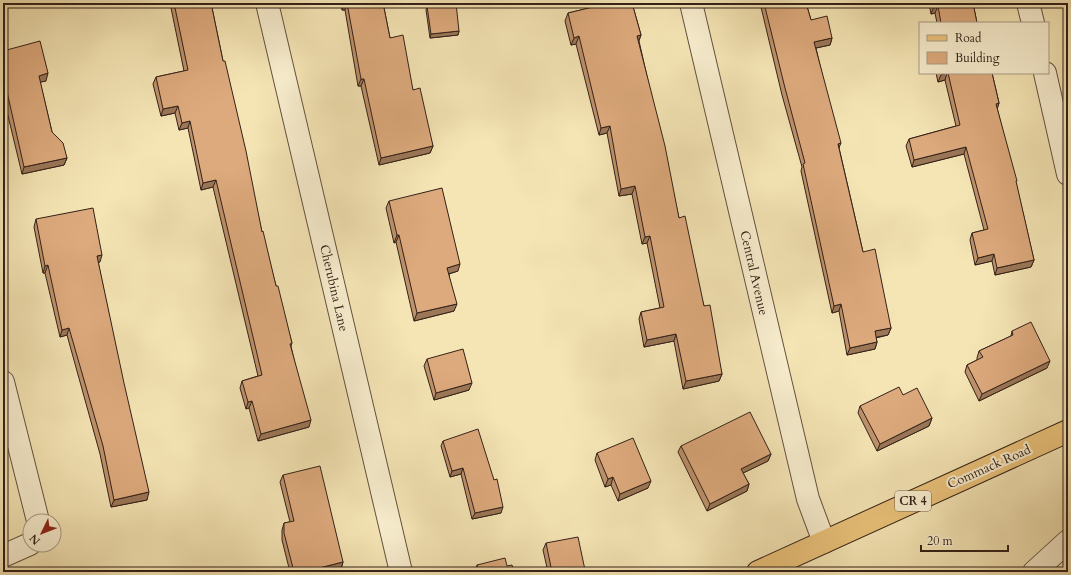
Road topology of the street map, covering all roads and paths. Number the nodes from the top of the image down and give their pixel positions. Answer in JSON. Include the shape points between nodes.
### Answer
{"nodes":[{"id":1,"x":266,"y":3,"type":"edge"},
{"id":2,"x":691,"y":3,"type":"edge"},
{"id":3,"x":1028,"y":3,"type":"edge"},
{"id":4,"x":1033,"y":22,"type":"edge"},
{"id":5,"x":1045,"y":74,"type":"edge"},
{"id":6,"x":1068,"y":174,"type":"edge"},
{"id":7,"x":3,"y":382,"type":"edge"},
{"id":8,"x":1068,"y":431,"type":"edge"},
{"id":9,"x":36,"y":513,"type":"edge"},
{"id":10,"x":1067,"y":541,"type":"edge"},
{"id":11,"x":824,"y":542,"type":"junction"},
{"id":12,"x":22,"y":548,"type":"edge"},
{"id":13,"x":3,"y":556,"type":"edge"},
{"id":14,"x":401,"y":572,"type":"edge"},
{"id":15,"x":758,"y":572,"type":"edge"},
{"id":16,"x":1034,"y":572,"type":"edge"}],
"edges":[{"from":1,"to":14,"type":"street","name":"Cherubina Lane"},
{"from":2,"to":11,"type":"street","name":"Central Avenue","via":[[806,491]]},
{"from":3,"to":4,"type":"street"},
{"from":5,"to":6,"type":"street"},
{"from":7,"to":9,"type":"street"},
{"from":8,"to":11,"type":"main road","name":"Commack Road","number":"CR 4"},
{"from":10,"to":16,"type":"street"},
{"from":11,"to":15,"type":"main road","name":"Commack Road","number":"CR 4"},
{"from":12,"to":13,"type":"street"}]}
